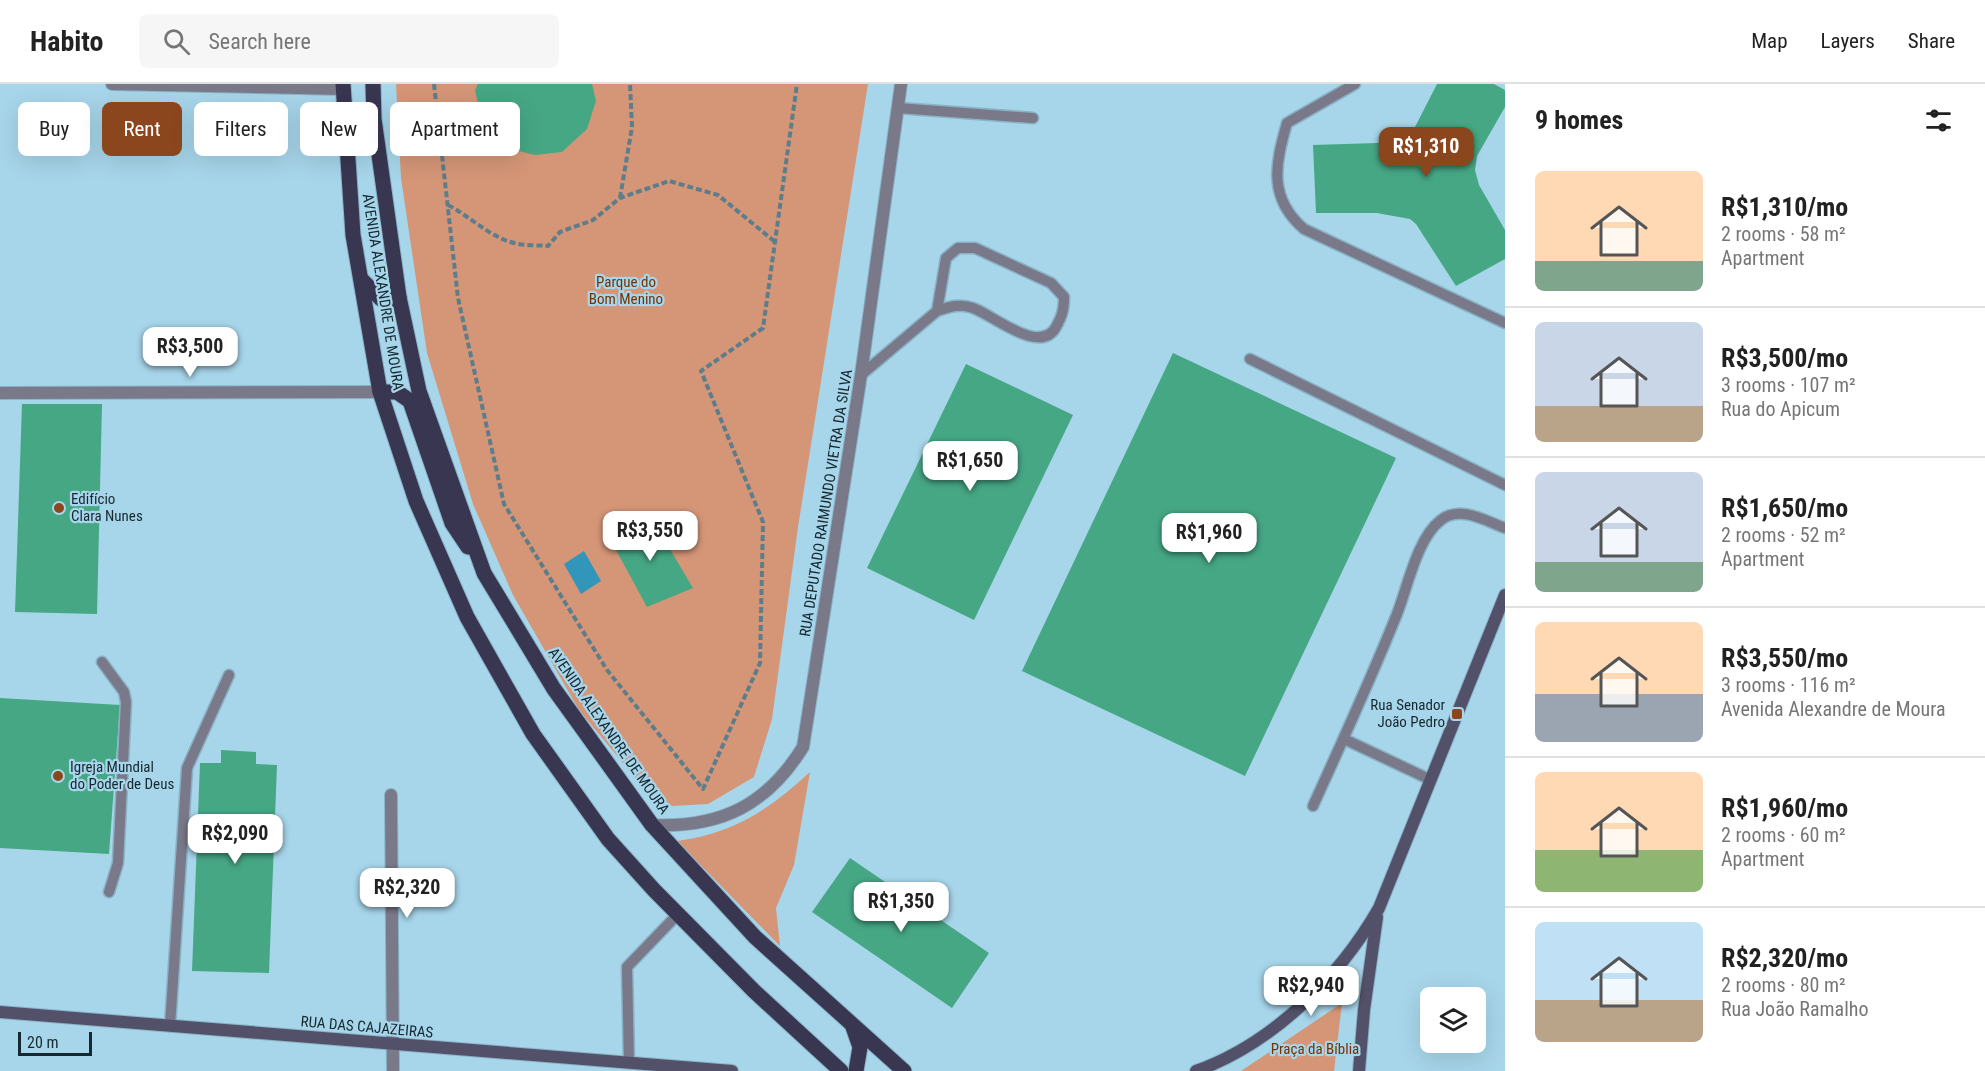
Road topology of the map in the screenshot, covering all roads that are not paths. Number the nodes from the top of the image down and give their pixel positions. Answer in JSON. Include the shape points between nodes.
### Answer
{"nodes":[{"id":1,"x":112,"y":84,"type":"edge"},
{"id":2,"x":373,"y":84,"type":"edge"},
{"id":3,"x":901,"y":84,"type":"edge"},
{"id":4,"x":1355,"y":84,"type":"edge"},
{"id":5,"x":343,"y":87,"type":"edge"},
{"id":6,"x":898,"y":108,"type":"junction"},
{"id":7,"x":1033,"y":118,"type":"dead end"},
{"id":8,"x":360,"y":277,"type":"junction"},
{"id":9,"x":399,"y":297,"type":"junction"},
{"id":10,"x":937,"y":311,"type":"junction"},
{"id":11,"x":1505,"y":323,"type":"edge"},
{"id":12,"x":1250,"y":359,"type":"dead end"},
{"id":13,"x":861,"y":375,"type":"junction"},
{"id":14,"x":380,"y":392,"type":"junction"},
{"id":15,"x":0,"y":393,"type":"edge"},
{"id":16,"x":1505,"y":484,"type":"edge"},
{"id":17,"x":1505,"y":528,"type":"edge"},
{"id":18,"x":484,"y":573,"type":"junction"},
{"id":19,"x":1505,"y":595,"type":"edge"},
{"id":20,"x":102,"y":662,"type":"dead end"},
{"id":21,"x":230,"y":675,"type":"dead end"},
{"id":22,"x":1344,"y":739,"type":"junction"},
{"id":23,"x":1431,"y":780,"type":"junction"},
{"id":24,"x":391,"y":795,"type":"dead end"},
{"id":25,"x":1313,"y":806,"type":"dead end"},
{"id":26,"x":652,"y":825,"type":"junction"},
{"id":27,"x":109,"y":892,"type":"dead end"},
{"id":28,"x":1378,"y":908,"type":"junction"},
{"id":29,"x":678,"y":915,"type":"junction"},
{"id":30,"x":0,"y":1012,"type":"edge"},
{"id":31,"x":852,"y":1024,"type":"junction"},
{"id":32,"x":170,"y":1026,"type":"junction"},
{"id":33,"x":393,"y":1044,"type":"junction"},
{"id":34,"x":628,"y":1063,"type":"junction"},
{"id":35,"x":393,"y":1071,"type":"edge"},
{"id":36,"x":732,"y":1071,"type":"edge"},
{"id":37,"x":842,"y":1071,"type":"edge"},
{"id":38,"x":856,"y":1071,"type":"edge"},
{"id":39,"x":904,"y":1071,"type":"edge"},
{"id":40,"x":1196,"y":1071,"type":"edge"},
{"id":41,"x":1359,"y":1071,"type":"edge"}],
"edges":[{"from":1,"to":5,"type":"street"},
{"from":2,"to":9,"type":"main road","name":"AVENIDA ALEXANDRE DE MOURA"},
{"from":3,"to":6,"type":"street","name":"RUA DEPUTADO RAIMUNDO VIETRA DA SILVA"},
{"from":4,"to":11,"type":"lane","via":[[1287,123],[1280,149],[1278,194],[1289,216],[1304,229]]},
{"from":5,"to":8,"type":"main road","name":"AVENIDA ALEXANDRE DE MOURA","via":[[352,223]]},
{"from":6,"to":7,"type":"lane"},
{"from":6,"to":13,"type":"street","name":"RUA DEPUTADO RAIMUNDO VIETRA DA SILVA"},
{"from":8,"to":9,"type":"main road","via":[[376,296],[388,300]]},
{"from":8,"to":14,"type":"main road","name":"AVENIDA ALEXANDRE DE MOURA"},
{"from":9,"to":18,"type":"main road","name":"AVENIDA ALEXANDRE DE MOURA","via":[[419,391]]},
{"from":10,"to":10,"type":"lane","via":[[951,306],[973,308],[1028,336],[1041,338],[1052,334],[1064,311],[1064,297],[1050,283],[975,248],[958,248],[946,258]]},
{"from":10,"to":13,"type":"lane"},
{"from":12,"to":16,"type":"lane"},
{"from":13,"to":26,"type":"street","name":"RUA DEPUTADO RAIMUNDO VIETRA DA SILVA","via":[[803,747],[765,795],[707,821]]},
{"from":14,"to":15,"type":"street"},
{"from":14,"to":18,"type":"main road","via":[[397,392],[410,401],[453,523]]},
{"from":14,"to":29,"type":"main road","name":"AVENIDA ALEXANDRE DE MOURA","via":[[416,501],[467,617],[533,734],[608,839]]},
{"from":17,"to":22,"type":"lane","via":[[1469,514],[1455,514],[1442,519],[1427,534]]},
{"from":18,"to":26,"type":"main road","name":"AVENIDA ALEXANDRE DE MOURA","via":[[554,690]]},
{"from":19,"to":23,"type":"main road"},
{"from":20,"to":27,"type":"lane","via":[[124,692],[126,702],[118,863]]},
{"from":21,"to":32,"type":"lane","via":[[187,768]]},
{"from":22,"to":23,"type":"lane"},
{"from":22,"to":25,"type":"lane"},
{"from":23,"to":28,"type":"main road"},
{"from":24,"to":33,"type":"street"},
{"from":26,"to":31,"type":"main road","name":"AVENIDA ALEXANDRE DE MOURA","via":[[755,937]]},
{"from":28,"to":40,"type":"main road","via":[[1341,966],[1300,1007],[1256,1039]]},
{"from":28,"to":41,"type":"main road"},
{"from":29,"to":34,"type":"lane","via":[[627,967]]},
{"from":29,"to":37,"type":"main road","name":"AVENIDA ALEXANDRE DE MOURA"},
{"from":30,"to":32,"type":"main road","name":"RUA DAS CAJAZEIRAS"},
{"from":31,"to":38,"type":"main road","via":[[860,1047]]},
{"from":31,"to":39,"type":"main road","name":"AVENIDA ALEXANDRE DE MOURA"},
{"from":32,"to":33,"type":"main road","name":"RUA DAS CAJAZEIRAS"},
{"from":33,"to":34,"type":"main road","name":"RUA DAS CAJAZEIRAS"},
{"from":33,"to":35,"type":"street"},
{"from":34,"to":36,"type":"main road","name":"RUA DAS CAJAZEIRAS"}]}
